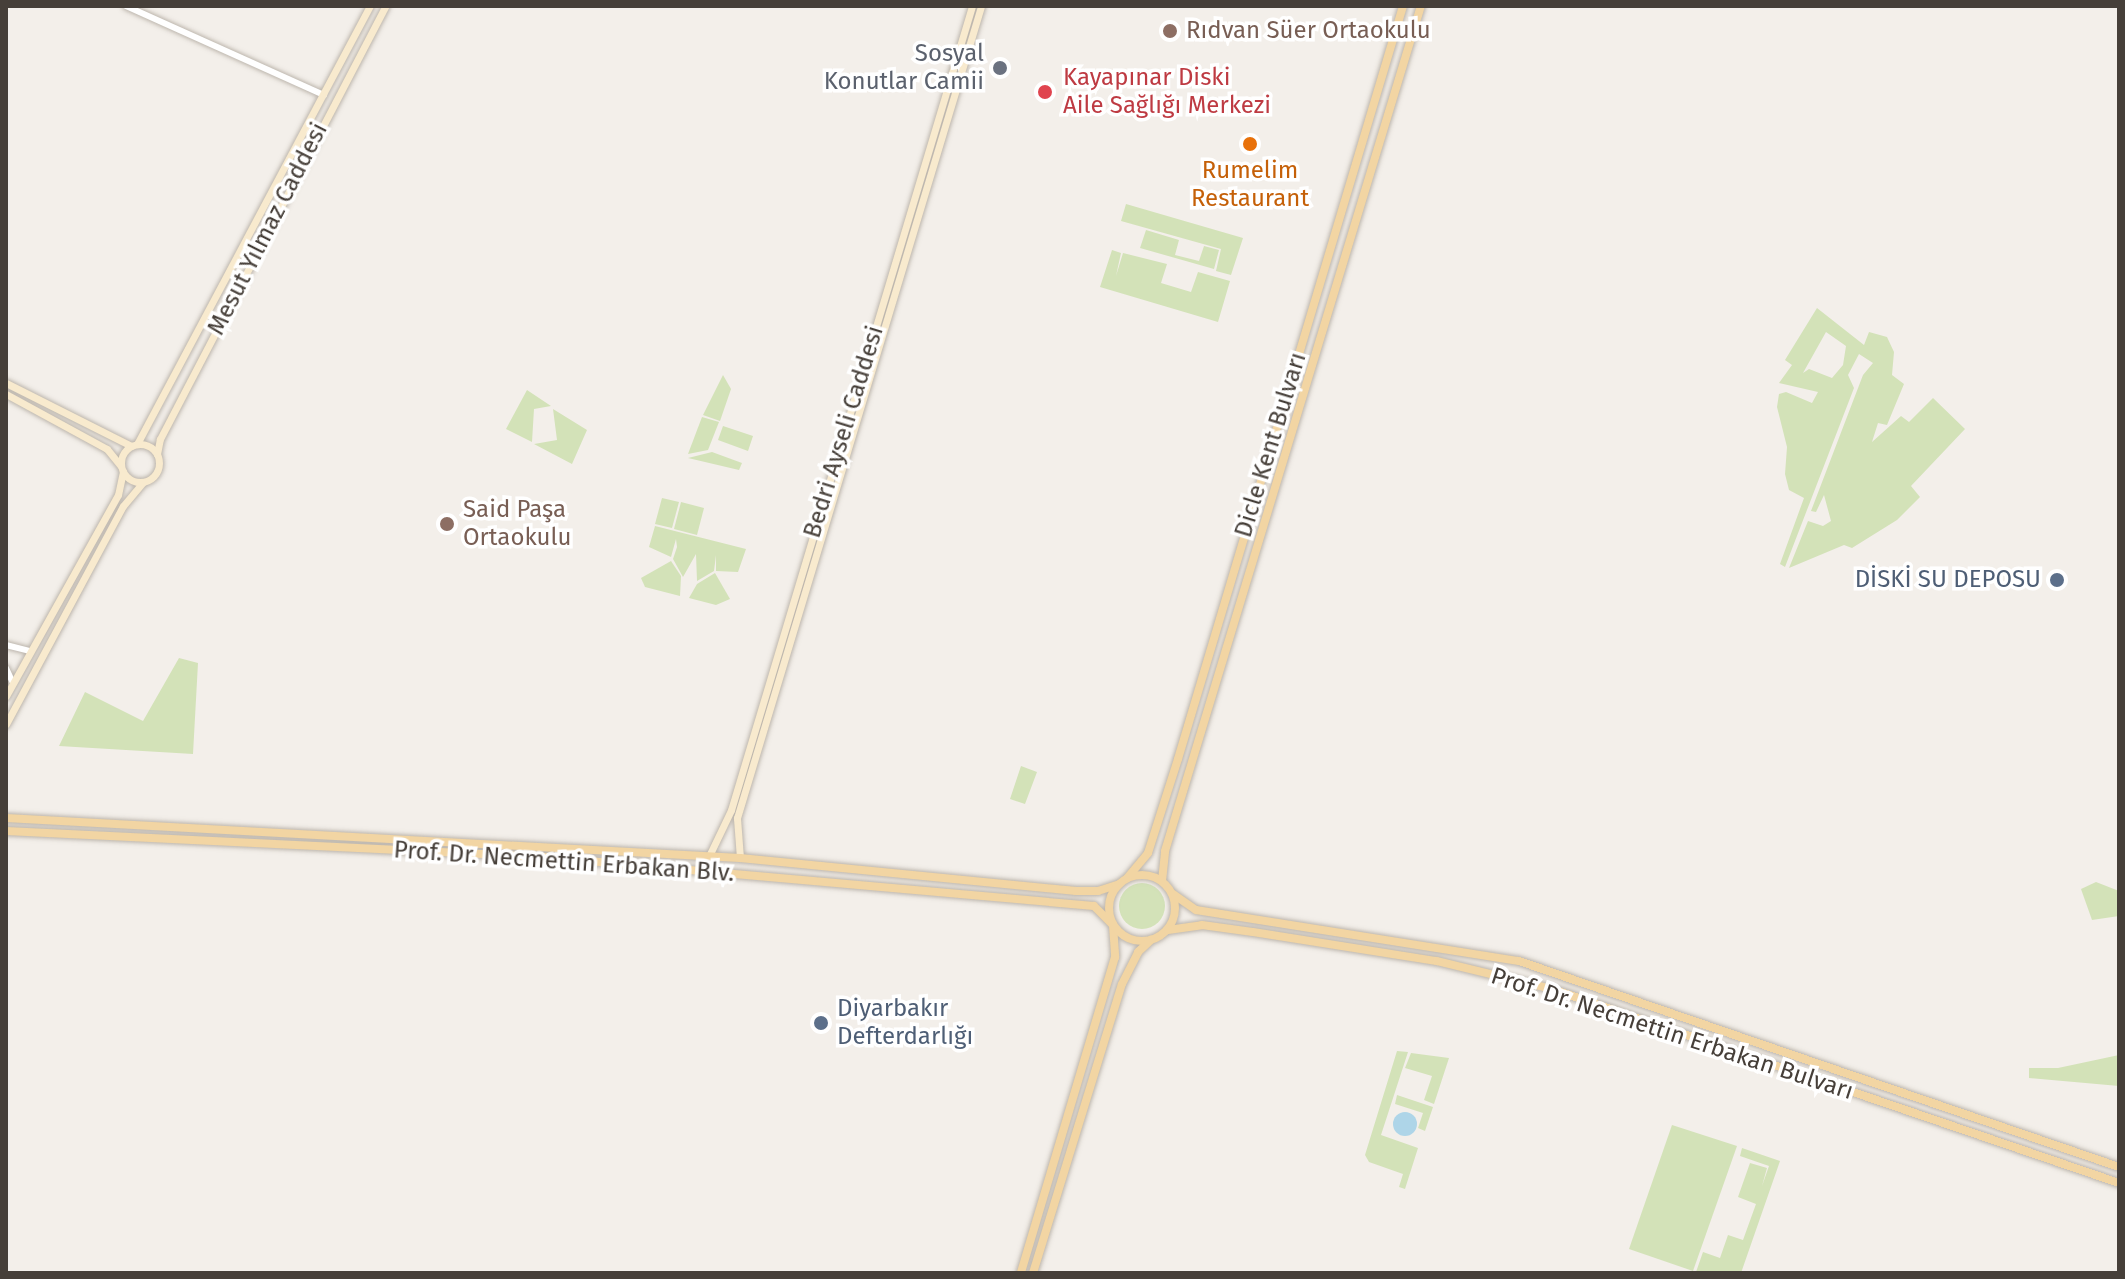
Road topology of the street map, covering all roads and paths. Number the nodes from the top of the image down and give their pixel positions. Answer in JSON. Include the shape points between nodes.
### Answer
{"nodes":[{"id":1,"x":126,"y":6,"type":"edge"},
{"id":2,"x":370,"y":6,"type":"edge"},
{"id":3,"x":385,"y":6,"type":"edge"},
{"id":4,"x":972,"y":6,"type":"edge"},
{"id":5,"x":981,"y":6,"type":"edge"},
{"id":6,"x":1403,"y":6,"type":"edge"},
{"id":7,"x":1421,"y":6,"type":"edge"},
{"id":8,"x":324,"y":95,"type":"junction"},
{"id":9,"x":6,"y":383,"type":"edge"},
{"id":10,"x":6,"y":394,"type":"edge"},
{"id":11,"x":134,"y":445,"type":"junction"},
{"id":12,"x":157,"y":454,"type":"junction"},
{"id":13,"x":122,"y":469,"type":"junction"},
{"id":14,"x":143,"y":482,"type":"junction"},
{"id":15,"x":6,"y":645,"type":"edge"},
{"id":16,"x":30,"y":651,"type":"junction"},
{"id":17,"x":6,"y":668,"type":"edge"},
{"id":18,"x":13,"y":683,"type":"junction"},
{"id":19,"x":6,"y":696,"type":"edge"},
{"id":20,"x":6,"y":724,"type":"edge"},
{"id":21,"x":6,"y":818,"type":"edge"},
{"id":22,"x":6,"y":831,"type":"edge"},
{"id":23,"x":709,"y":856,"type":"junction"},
{"id":24,"x":740,"y":858,"type":"junction"},
{"id":25,"x":1128,"y":877,"type":"junction"},
{"id":26,"x":1162,"y":881,"type":"junction"},
{"id":27,"x":1119,"y":884,"type":"junction"},
{"id":28,"x":1173,"y":894,"type":"junction"},
{"id":29,"x":1113,"y":925,"type":"junction"},
{"id":30,"x":1168,"y":930,"type":"junction"},
{"id":31,"x":1151,"y":940,"type":"junction"},
{"id":32,"x":2119,"y":1167,"type":"edge"},
{"id":33,"x":2119,"y":1183,"type":"edge"},
{"id":34,"x":1021,"y":1273,"type":"edge"},
{"id":35,"x":1033,"y":1273,"type":"edge"}],
"edges":[{"from":1,"to":8,"type":"street"},
{"from":2,"to":8,"type":"main road","name":"Mesut Yılmaz Caddesi"},
{"from":3,"to":12,"type":"main road","name":"Mesut Yılmaz Caddesi","via":[[160,439]]},
{"from":4,"to":23,"type":"main road","name":"Bedri Ayseli Caddesi","via":[[731,810]]},
{"from":5,"to":24,"type":"main road","name":"Bedri Ayseli Caddesi","via":[[737,818]]},
{"from":6,"to":25,"type":"main road","name":"Dicle Kent Bulvarı","via":[[1178,759],[1148,853]]},
{"from":7,"to":26,"type":"main road","name":"Dicle Kent Bulvarı","via":[[1165,851]]},
{"from":8,"to":11,"type":"main road","name":"Mesut Yılmaz Caddesi"},
{"from":9,"to":11,"type":"main road"},
{"from":10,"to":13,"type":"main road","via":[[96,442]]},
{"from":11,"to":12,"type":"main road"},
{"from":11,"to":13,"type":"main road","name":"Mesut Yılmaz Caddesi"},
{"from":12,"to":14,"type":"main road","name":"Mesut Yılmaz Caddesi","via":[[157,472]]},
{"from":13,"to":14,"type":"main road"},
{"from":13,"to":16,"type":"main road","via":[[118,495]]},
{"from":14,"to":20,"type":"main road","via":[[123,506]]},
{"from":15,"to":16,"type":"street"},
{"from":16,"to":18,"type":"main road"},
{"from":17,"to":18,"type":"street"},
{"from":18,"to":19,"type":"main road"},
{"from":21,"to":23,"type":"main road","name":"Prof. Dr. Necmettin Erbakan Blv."},
{"from":22,"to":29,"type":"main road","name":"Prof. Dr. Necmettin Erbakan Blv.","via":[[685,868],[1083,903],[1103,912]]},
{"from":23,"to":24,"type":"main road","name":"Prof. Dr. Necmettin Erbakan Blv."},
{"from":24,"to":27,"type":"main road","name":"Prof. Dr. Necmettin Erbakan Blv.","via":[[1033,888],[1098,891]]},
{"from":25,"to":26,"type":"main road","via":[[1146,874]]},
{"from":25,"to":27,"type":"main road"},
{"from":26,"to":28,"type":"main road"},
{"from":27,"to":29,"type":"main road","via":[[1109,903]]},
{"from":28,"to":30,"type":"main road","via":[[1175,913]]},
{"from":28,"to":32,"type":"main road","name":"Prof. Dr. Necmettin Erbakan Bulvarı","via":[[1196,910],[1519,961]]},
{"from":29,"to":31,"type":"main road","via":[[1130,939]]},
{"from":29,"to":34,"type":"main road","via":[[1115,957]]},
{"from":30,"to":31,"type":"main road"},
{"from":30,"to":33,"type":"main road","name":"Prof. Dr. Necmettin Erbakan Bulvarı","via":[[1202,925],[1370,950],[1552,989]]},
{"from":31,"to":35,"type":"main road","via":[[1138,952],[1122,984]]}]}
